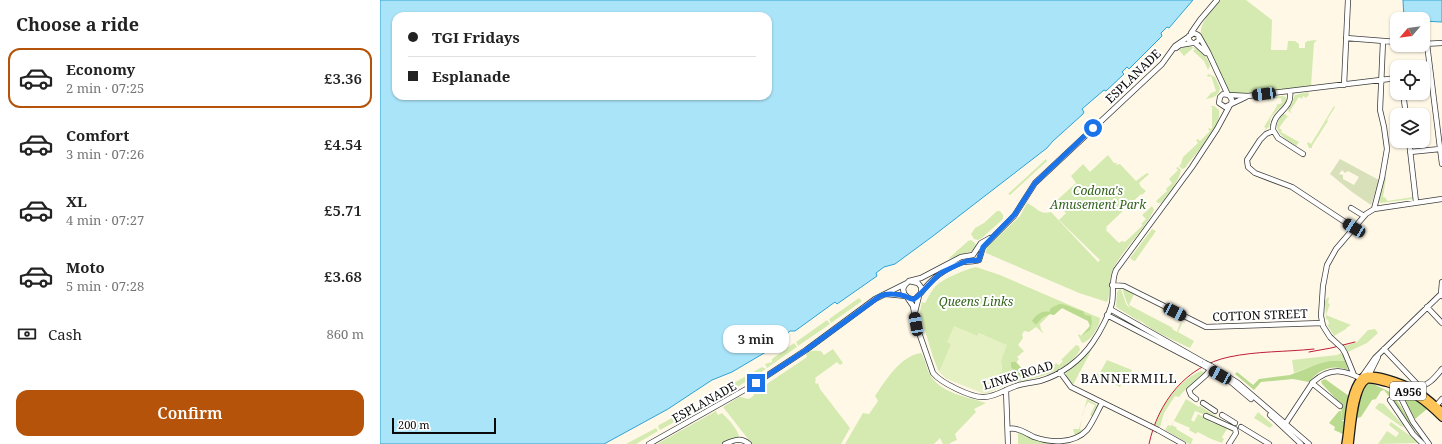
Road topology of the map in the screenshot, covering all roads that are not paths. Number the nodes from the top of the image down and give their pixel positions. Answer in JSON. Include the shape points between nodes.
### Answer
{"nodes":[{"id":1,"x":1217,"y":0,"type":"edge"},
{"id":2,"x":1348,"y":0,"type":"edge"},
{"id":3,"x":1203,"y":17,"type":"junction"},
{"id":4,"x":1190,"y":35,"type":"junction"},
{"id":5,"x":1199,"y":36,"type":"junction"},
{"id":6,"x":1346,"y":38,"type":"junction"},
{"id":7,"x":1383,"y":41,"type":"junction"},
{"id":8,"x":1390,"y":42,"type":"edge"},
{"id":9,"x":1194,"y":43,"type":"junction"},
{"id":10,"x":1442,"y":43,"type":"edge"},
{"id":11,"x":1430,"y":44,"type":"edge"},
{"id":12,"x":1171,"y":51,"type":"junction"},
{"id":13,"x":1212,"y":61,"type":"junction"},
{"id":14,"x":1430,"y":74,"type":"edge"},
{"id":15,"x":1390,"y":79,"type":"edge"},
{"id":16,"x":1381,"y":80,"type":"junction"},
{"id":17,"x":1222,"y":82,"type":"junction"},
{"id":18,"x":1344,"y":84,"type":"junction"},
{"id":19,"x":1290,"y":91,"type":"junction"},
{"id":20,"x":1228,"y":95,"type":"junction"},
{"id":21,"x":1221,"y":96,"type":"junction"},
{"id":22,"x":1248,"y":96,"type":"junction"},
{"id":23,"x":1230,"y":104,"type":"junction"},
{"id":24,"x":1222,"y":105,"type":"junction"},
{"id":25,"x":1222,"y":118,"type":"junction"},
{"id":26,"x":1273,"y":131,"type":"junction"},
{"id":27,"x":1410,"y":148,"type":"edge"},
{"id":28,"x":1440,"y":149,"type":"junction"},
{"id":29,"x":1410,"y":152,"type":"junction"},
{"id":30,"x":1303,"y":154,"type":"dead end"},
{"id":31,"x":1442,"y":164,"type":"edge"},
{"id":32,"x":1442,"y":199,"type":"edge"},
{"id":33,"x":1416,"y":202,"type":"junction"},
{"id":34,"x":1351,"y":208,"type":"dead end"},
{"id":35,"x":1374,"y":208,"type":"junction"},
{"id":36,"x":1364,"y":216,"type":"junction"},
{"id":37,"x":1354,"y":228,"type":"junction"},
{"id":38,"x":993,"y":237,"type":"junction"},
{"id":39,"x":908,"y":282,"type":"junction"},
{"id":40,"x":1442,"y":282,"type":"edge"},
{"id":41,"x":1112,"y":285,"type":"junction"},
{"id":42,"x":886,"y":294,"type":"junction"},
{"id":43,"x":920,"y":295,"type":"junction"},
{"id":44,"x":1441,"y":295,"type":"edge"},
{"id":45,"x":906,"y":297,"type":"junction"},
{"id":46,"x":1427,"y":307,"type":"junction"},
{"id":47,"x":1110,"y":309,"type":"junction"},
{"id":48,"x":915,"y":315,"type":"junction"},
{"id":49,"x":1107,"y":315,"type":"junction"},
{"id":50,"x":1322,"y":323,"type":"junction"},
{"id":51,"x":1442,"y":323,"type":"edge"},
{"id":52,"x":1384,"y":349,"type":"junction"},
{"id":53,"x":1379,"y":354,"type":"junction"},
{"id":54,"x":1203,"y":364,"type":"junction"},
{"id":55,"x":1210,"y":368,"type":"junction"},
{"id":56,"x":1442,"y":369,"type":"edge"},
{"id":57,"x":1060,"y":372,"type":"junction"},
{"id":58,"x":1369,"y":374,"type":"junction"},
{"id":59,"x":1354,"y":375,"type":"junction"},
{"id":60,"x":1364,"y":380,"type":"junction"},
{"id":61,"x":1312,"y":383,"type":"junction"},
{"id":62,"x":1006,"y":390,"type":"junction"},
{"id":63,"x":1401,"y":398,"type":"dead end"},
{"id":64,"x":1196,"y":399,"type":"dead end"},
{"id":65,"x":1390,"y":400,"type":"dead end"},
{"id":66,"x":1442,"y":400,"type":"edge"},
{"id":67,"x":1102,"y":403,"type":"junction"},
{"id":68,"x":1203,"y":403,"type":"dead end"},
{"id":69,"x":1340,"y":406,"type":"dead end"},
{"id":70,"x":1436,"y":406,"type":"junction"},
{"id":71,"x":1215,"y":411,"type":"dead end"},
{"id":72,"x":1442,"y":412,"type":"edge"},
{"id":73,"x":1222,"y":415,"type":"dead end"},
{"id":74,"x":1206,"y":416,"type":"dead end"},
{"id":75,"x":1442,"y":418,"type":"edge"},
{"id":76,"x":1235,"y":423,"type":"dead end"},
{"id":77,"x":1284,"y":425,"type":"junction"},
{"id":78,"x":1241,"y":427,"type":"dead end"},
{"id":79,"x":1008,"y":429,"type":"junction"},
{"id":80,"x":1068,"y":442,"type":"edge"},
{"id":81,"x":1300,"y":442,"type":"edge"},
{"id":82,"x":649,"y":444,"type":"edge"},
{"id":83,"x":725,"y":444,"type":"edge"},
{"id":84,"x":749,"y":444,"type":"edge"},
{"id":85,"x":1008,"y":444,"type":"edge"},
{"id":86,"x":1183,"y":444,"type":"edge"},
{"id":87,"x":1230,"y":444,"type":"edge"},
{"id":88,"x":1269,"y":444,"type":"edge"},
{"id":89,"x":1294,"y":444,"type":"edge"},
{"id":90,"x":1309,"y":444,"type":"edge"},
{"id":91,"x":1345,"y":444,"type":"edge"},
{"id":92,"x":1350,"y":444,"type":"edge"},
{"id":93,"x":1423,"y":444,"type":"edge"},
{"id":94,"x":1429,"y":444,"type":"edge"}],
"edges":[{"from":1,"to":3,"type":"street","name":"ESPLANADE"},
{"from":2,"to":6,"type":"street"},
{"from":3,"to":4,"type":"street","name":"ESPLANADE"},
{"from":3,"to":5,"type":"street","name":"ESPLANADE"},
{"from":4,"to":5,"type":"street","via":[[1195,33]]},
{"from":4,"to":9,"type":"street","via":[[1189,40]]},
{"from":4,"to":12,"type":"street","name":"ESPLANADE"},
{"from":5,"to":9,"type":"street","via":[[1199,40]]},
{"from":5,"to":13,"type":"street"},
{"from":6,"to":7,"type":"street"},
{"from":6,"to":18,"type":"street"},
{"from":7,"to":8,"type":"street"},
{"from":7,"to":16,"type":"street"},
{"from":9,"to":12,"type":"street","name":"ESPLANADE","via":[[1180,45]]},
{"from":9,"to":13,"type":"street"},
{"from":10,"to":11,"type":"street"},
{"from":12,"to":38,"type":"street","name":"ESPLANADE","via":[[1162,64],[1035,183],[1015,214]]},
{"from":13,"to":17,"type":"street"},
{"from":14,"to":28,"type":"street"},
{"from":15,"to":16,"type":"street"},
{"from":16,"to":18,"type":"street"},
{"from":16,"to":35,"type":"street","via":[[1380,111],[1387,150]]},
{"from":17,"to":20,"type":"street"},
{"from":17,"to":21,"type":"street"},
{"from":18,"to":19,"type":"street"},
{"from":19,"to":22,"type":"street"},
{"from":19,"to":26,"type":"street","via":[[1290,102],[1275,118]]},
{"from":20,"to":21,"type":"street"},
{"from":20,"to":22,"type":"street"},
{"from":20,"to":23,"type":"street","via":[[1232,100]]},
{"from":21,"to":24,"type":"street","via":[[1219,101]]},
{"from":22,"to":23,"type":"street"},
{"from":23,"to":24,"type":"street"},
{"from":23,"to":25,"type":"street","name":"LINKS ROAD"},
{"from":24,"to":25,"type":"street","name":"LINKS ROAD"},
{"from":25,"to":41,"type":"street","name":"LINKS ROAD","via":[[1192,167],[1116,270]]},
{"from":26,"to":30,"type":"street","via":[[1279,139]]},
{"from":26,"to":37,"type":"street","via":[[1264,135],[1249,156],[1247,164],[1250,170],[1292,187]]},
{"from":27,"to":29,"type":"street"},
{"from":28,"to":29,"type":"street"},
{"from":28,"to":31,"type":"street"},
{"from":29,"to":33,"type":"street"},
{"from":32,"to":33,"type":"street"},
{"from":33,"to":35,"type":"street"},
{"from":34,"to":36,"type":"street"},
{"from":35,"to":36,"type":"street"},
{"from":36,"to":37,"type":"street"},
{"from":37,"to":50,"type":"street","via":[[1334,251],[1327,265],[1322,294]]},
{"from":38,"to":39,"type":"street","name":"ESPLANADE","via":[[982,243],[975,253]]},
{"from":38,"to":43,"type":"street","name":"ESPLANADE","via":[[983,247],[978,260],[962,263],[941,273]]},
{"from":39,"to":42,"type":"street","name":"ESPLANADE"},
{"from":39,"to":43,"type":"street","via":[[915,281],[920,285]]},
{"from":39,"to":45,"type":"street","via":[[903,289]]},
{"from":40,"to":44,"type":"street"},
{"from":41,"to":47,"type":"street","name":"LINKS ROAD"},
{"from":41,"to":50,"type":"street","name":"COTTON STREET","via":[[1124,286],[1206,327]]},
{"from":42,"to":45,"type":"street"},
{"from":42,"to":82,"type":"street","name":"ESPLANADE","via":[[872,301],[778,369]]},
{"from":43,"to":45,"type":"street","via":[[912,299]]},
{"from":43,"to":48,"type":"street","name":"LINKS ROAD"},
{"from":44,"to":46,"type":"street"},
{"from":45,"to":48,"type":"street","name":"LINKS ROAD","via":[[912,303]]},
{"from":46,"to":51,"type":"street"},
{"from":46,"to":52,"type":"street"},
{"from":47,"to":49,"type":"street","name":"LINKS ROAD"},
{"from":47,"to":54,"type":"street"},
{"from":48,"to":62,"type":"street","name":"LINKS ROAD","via":[[932,369],[939,379],[959,390],[982,397]]},
{"from":49,"to":54,"type":"street"},
{"from":49,"to":57,"type":"street","name":"LINKS ROAD","via":[[1090,346],[1073,364]]},
{"from":50,"to":59,"type":"street","bridge":true,"via":[[1324,329],[1342,348]]},
{"from":52,"to":53,"type":"street"},
{"from":52,"to":56,"type":"street","via":[[1420,386],[1428,384]]},
{"from":53,"to":58,"type":"street"},
{"from":53,"to":60,"type":"street","via":[[1372,361]]},
{"from":54,"to":55,"type":"street","bridge":true},
{"from":55,"to":64,"type":"street","via":[[1189,390]]},
{"from":55,"to":77,"type":"street"},
{"from":57,"to":62,"type":"street","name":"LINKS ROAD"},
{"from":57,"to":67,"type":"street","via":[[1069,386]]},
{"from":58,"to":60,"type":"main road","via":[[1364,376]]},
{"from":58,"to":70,"type":"main road","number":"A956","via":[[1410,387]]},
{"from":59,"to":60,"type":"street"},
{"from":59,"to":61,"type":"street","via":[[1336,371],[1321,376]]},
{"from":60,"to":75,"type":"main road","number":"A956","via":[[1376,380],[1409,392],[1420,398]]},
{"from":60,"to":91,"type":"main road","via":[[1355,390],[1350,406]]},
{"from":60,"to":92,"type":"main road","via":[[1356,404]]},
{"from":61,"to":69,"type":"street"},
{"from":61,"to":77,"type":"street"},
{"from":62,"to":79,"type":"street"},
{"from":63,"to":94,"type":"street","via":[[1413,422]]},
{"from":65,"to":93,"type":"street","via":[[1392,407]]},
{"from":66,"to":70,"type":"street"},
{"from":67,"to":80,"type":"street","via":[[1088,430]]},
{"from":67,"to":86,"type":"street","bridge":true},
{"from":68,"to":71,"type":"street"},
{"from":70,"to":72,"type":"main road","number":"A956"},
{"from":73,"to":76,"type":"street"},
{"from":74,"to":87,"type":"street","via":[[1236,430]]},
{"from":77,"to":81,"type":"street"},
{"from":77,"to":90,"type":"street"},
{"from":78,"to":88,"type":"street"},
{"from":79,"to":80,"type":"street","via":[[1018,430],[1046,441]]},
{"from":79,"to":85,"type":"street"},
{"from":81,"to":89,"type":"street"},
{"from":83,"to":84,"type":"street","via":[[739,439]]}]}
